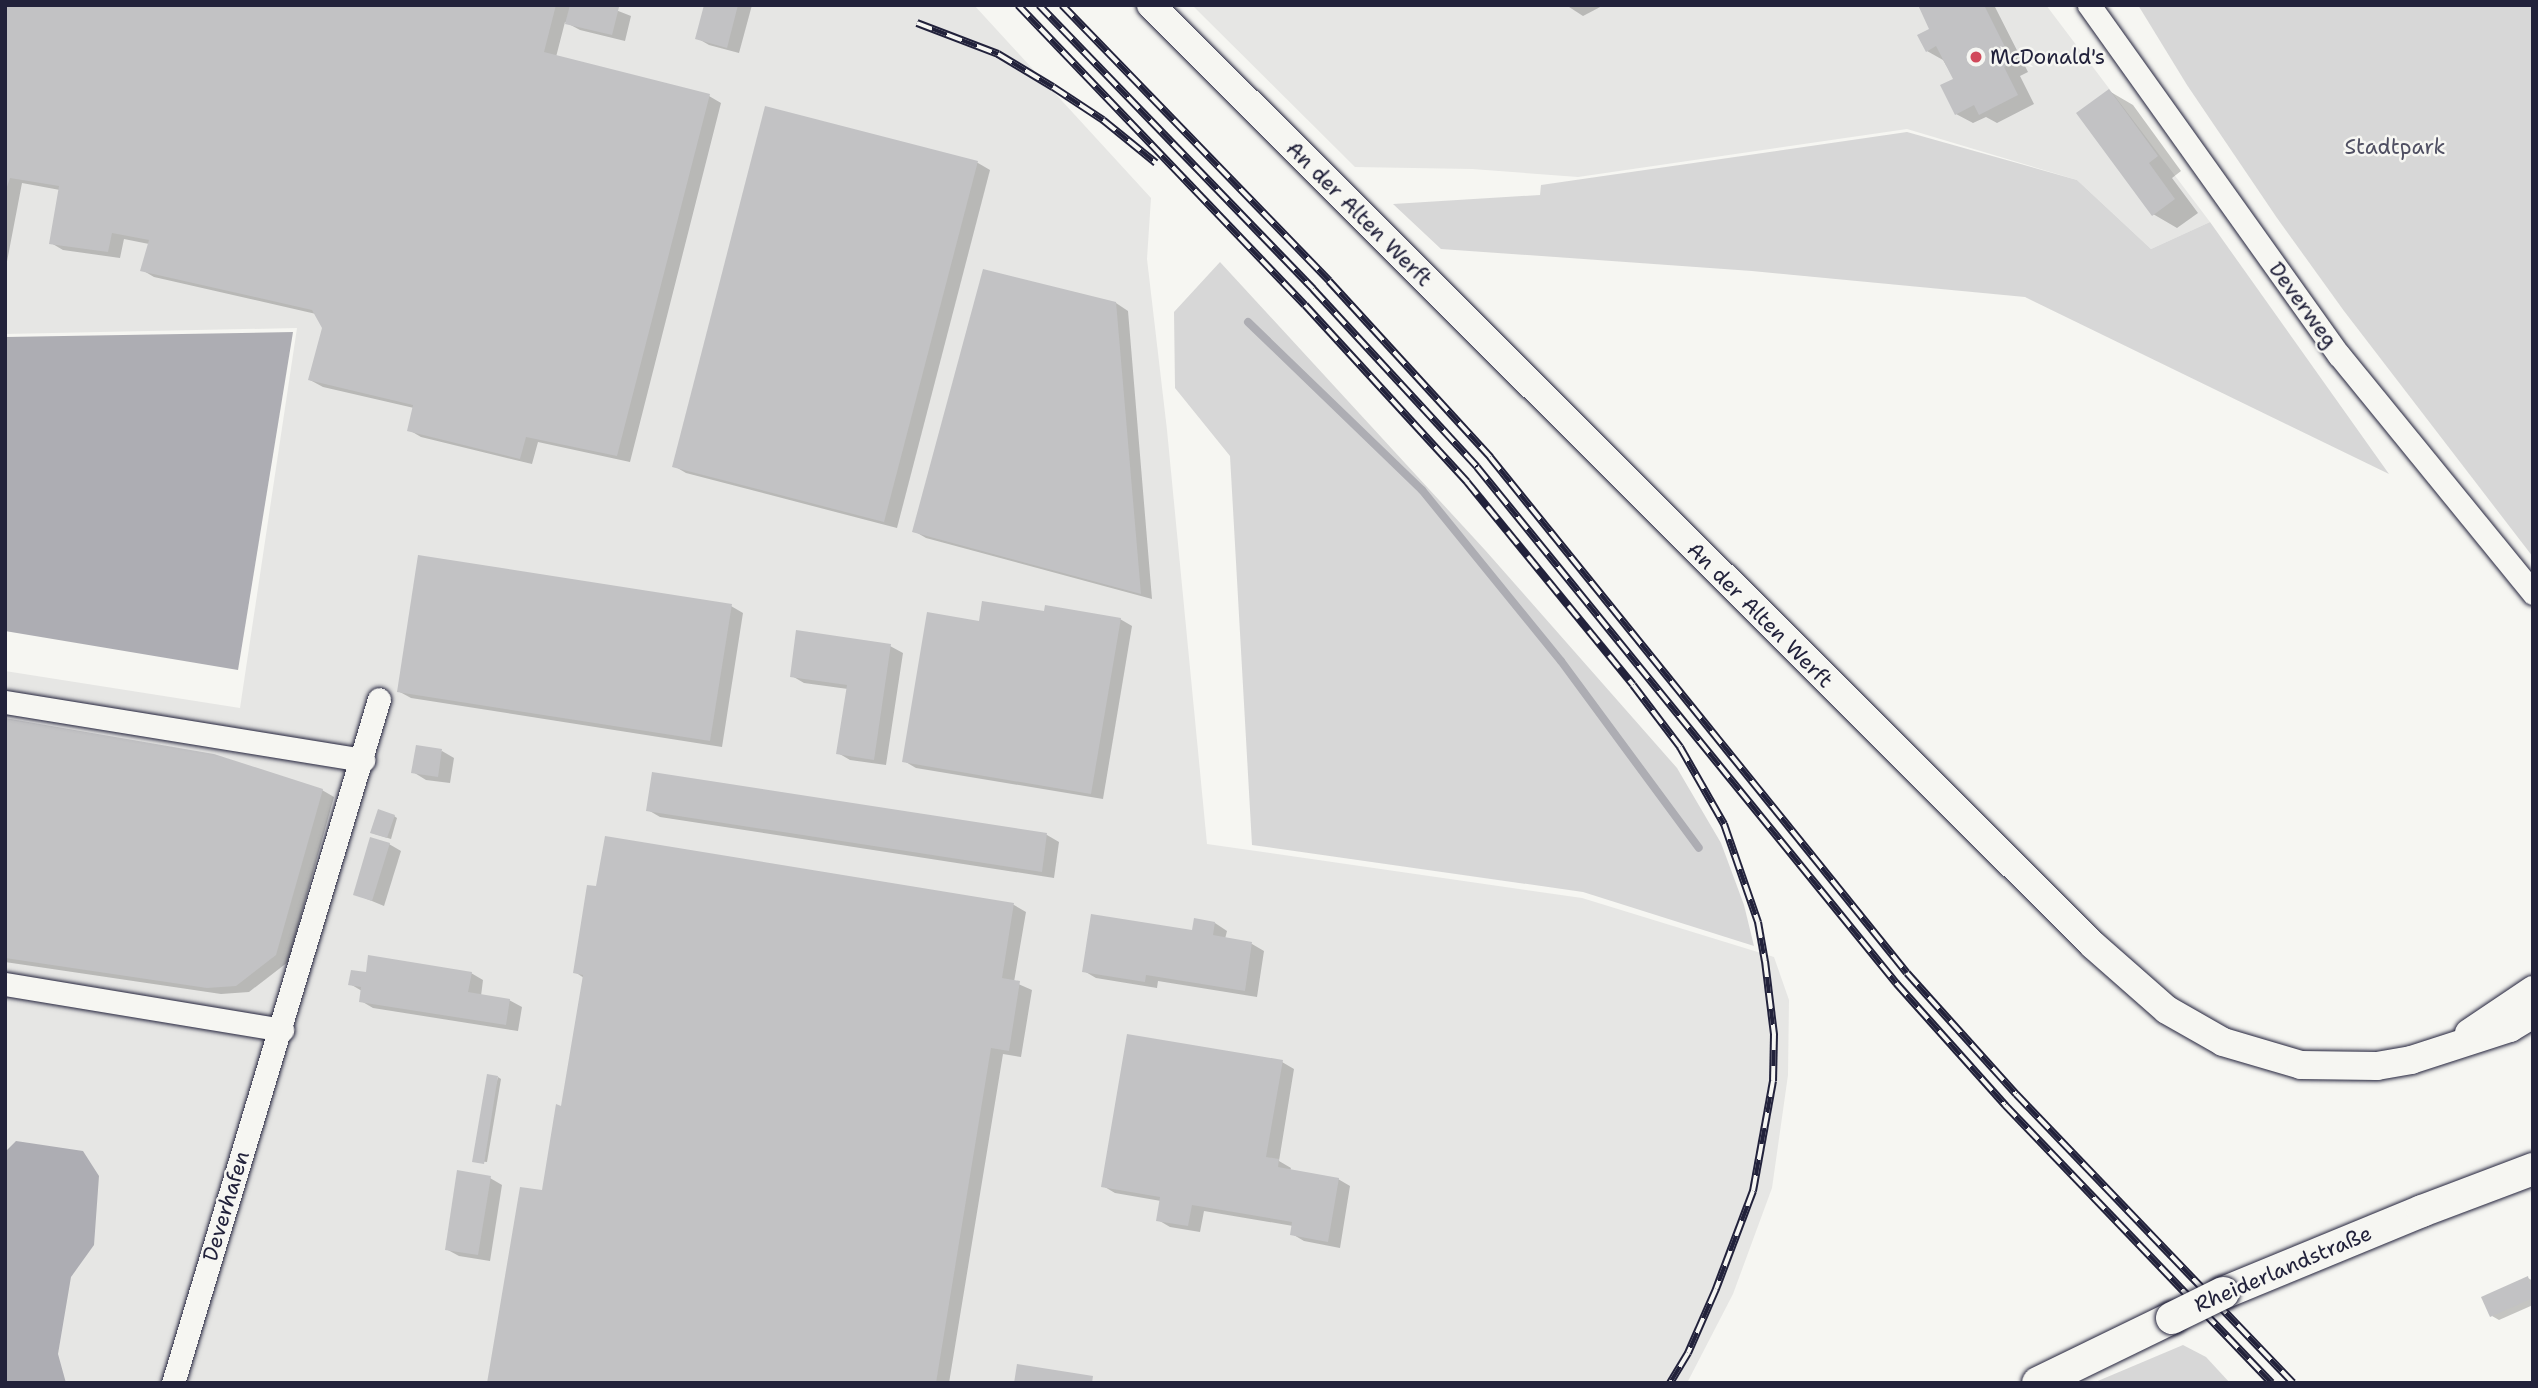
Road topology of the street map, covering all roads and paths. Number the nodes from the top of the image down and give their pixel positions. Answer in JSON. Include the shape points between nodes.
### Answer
{"nodes":[{"id":1,"x":1151,"y":5,"type":"edge"},
{"id":2,"x":2089,"y":5,"type":"edge"},
{"id":3,"x":2533,"y":593,"type":"edge"},
{"id":4,"x":380,"y":699,"type":"dead end"},
{"id":5,"x":5,"y":702,"type":"edge"},
{"id":6,"x":363,"y":760,"type":"junction"},
{"id":7,"x":5,"y":984,"type":"edge"},
{"id":8,"x":2533,"y":990,"type":"edge"},
{"id":9,"x":2533,"y":1014,"type":"edge"},
{"id":10,"x":282,"y":1030,"type":"junction"},
{"id":11,"x":2446,"y":1049,"type":"junction"},
{"id":12,"x":2533,"y":1169,"type":"edge"},
{"id":13,"x":173,"y":1383,"type":"edge"},
{"id":14,"x":2039,"y":1383,"type":"edge"}],
"edges":[{"from":1,"to":11,"type":"street","name":"An der Alten Werft","via":[[2093,945],[2166,1010],[2223,1042],[2301,1065],[2377,1066]]},
{"from":2,"to":3,"type":"street","name":"Deverweg","via":[[2339,355]]},
{"from":4,"to":6,"type":"street","name":"Deverhafen"},
{"from":5,"to":6,"type":"street"},
{"from":6,"to":10,"type":"street","name":"Deverhafen"},
{"from":7,"to":10,"type":"street"},
{"from":8,"to":11,"type":"street","name":"An der Alten Werft"},
{"from":9,"to":11,"type":"street","name":"An der Alten Werft","via":[[2510,1028]]},
{"from":10,"to":13,"type":"street","name":"Deverhafen"},
{"from":12,"to":14,"type":"main road","name":"Rheiderlandstraße","bridge":true,"via":[[2223,1293]]}]}
